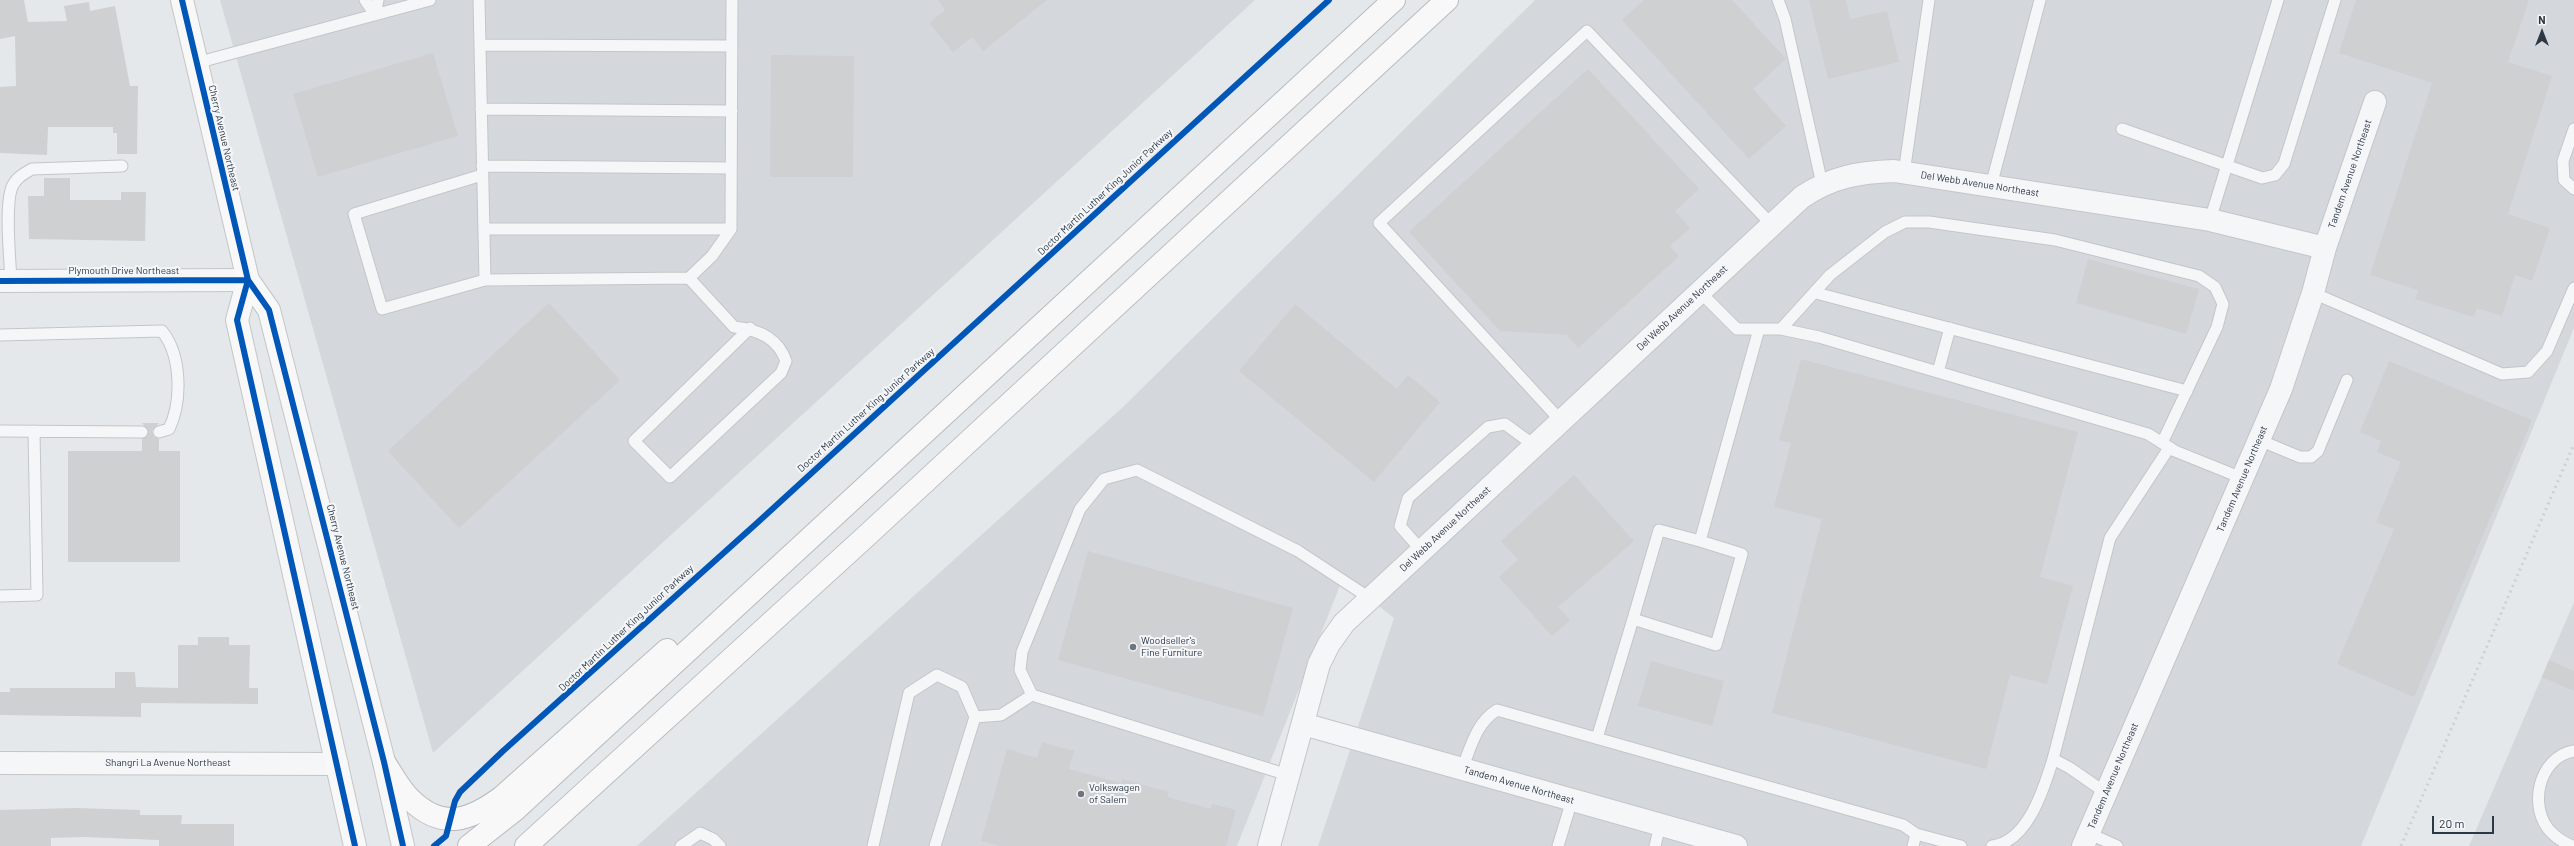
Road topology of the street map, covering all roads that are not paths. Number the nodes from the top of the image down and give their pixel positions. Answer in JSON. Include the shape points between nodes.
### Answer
{"nodes":[{"id":1,"x":182,"y":0,"type":"edge"},
{"id":2,"x":365,"y":0,"type":"edge"},
{"id":3,"x":378,"y":0,"type":"edge"},
{"id":4,"x":430,"y":0,"type":"edge"},
{"id":5,"x":478,"y":0,"type":"edge"},
{"id":6,"x":732,"y":0,"type":"edge"},
{"id":7,"x":1394,"y":0,"type":"edge"},
{"id":8,"x":1447,"y":0,"type":"edge"},
{"id":9,"x":1778,"y":0,"type":"edge"},
{"id":10,"x":1930,"y":0,"type":"edge"},
{"id":11,"x":2040,"y":0,"type":"edge"},
{"id":12,"x":2278,"y":0,"type":"edge"},
{"id":13,"x":2335,"y":0,"type":"edge"},
{"id":14,"x":375,"y":15,"type":"junction"},
{"id":15,"x":480,"y":45,"type":"junction"},
{"id":16,"x":732,"y":46,"type":"junction"},
{"id":17,"x":196,"y":63,"type":"junction"},
{"id":18,"x":2375,"y":102,"type":"dead end"},
{"id":19,"x":481,"y":109,"type":"junction"},
{"id":20,"x":732,"y":112,"type":"junction"},
{"id":21,"x":2122,"y":129,"type":"dead end"},
{"id":22,"x":2574,"y":129,"type":"edge"},
{"id":23,"x":2227,"y":165,"type":"junction"},
{"id":24,"x":122,"y":166,"type":"dead end"},
{"id":25,"x":731,"y":168,"type":"junction"},
{"id":26,"x":482,"y":171,"type":"junction"},
{"id":27,"x":1904,"y":173,"type":"junction"},
{"id":28,"x":1822,"y":184,"type":"junction"},
{"id":29,"x":1991,"y":186,"type":"junction"},
{"id":30,"x":2574,"y":189,"type":"edge"},
{"id":31,"x":2210,"y":220,"type":"junction"},
{"id":32,"x":1772,"y":225,"type":"junction"},
{"id":33,"x":484,"y":229,"type":"junction"},
{"id":34,"x":731,"y":229,"type":"junction"},
{"id":35,"x":2325,"y":248,"type":"junction"},
{"id":36,"x":689,"y":278,"type":"junction"},
{"id":37,"x":248,"y":280,"type":"junction"},
{"id":38,"x":485,"y":280,"type":"junction"},
{"id":39,"x":6,"y":281,"type":"edge"},
{"id":40,"x":2574,"y":288,"type":"edge"},
{"id":41,"x":1700,"y":292,"type":"junction"},
{"id":42,"x":1816,"y":293,"type":"junction"},
{"id":43,"x":2313,"y":293,"type":"junction"},
{"id":44,"x":750,"y":328,"type":"junction"},
{"id":45,"x":1950,"y":328,"type":"junction"},
{"id":46,"x":1758,"y":329,"type":"junction"},
{"id":47,"x":1781,"y":330,"type":"junction"},
{"id":48,"x":0,"y":334,"type":"edge"},
{"id":49,"x":1938,"y":372,"type":"junction"},
{"id":50,"x":2346,"y":380,"type":"dead end"},
{"id":51,"x":2187,"y":391,"type":"junction"},
{"id":52,"x":1561,"y":422,"type":"junction"},
{"id":53,"x":0,"y":431,"type":"edge"},
{"id":54,"x":34,"y":431,"type":"junction"},
{"id":55,"x":142,"y":432,"type":"dead end"},
{"id":56,"x":159,"y":432,"type":"dead end"},
{"id":57,"x":2259,"y":440,"type":"junction"},
{"id":58,"x":1535,"y":446,"type":"junction"},
{"id":59,"x":2166,"y":446,"type":"junction"},
{"id":60,"x":2242,"y":478,"type":"junction"},
{"id":61,"x":818,"y":532,"type":"junction"},
{"id":62,"x":1700,"y":541,"type":"junction"},
{"id":63,"x":1422,"y":551,"type":"junction"},
{"id":64,"x":0,"y":596,"type":"edge"},
{"id":65,"x":1371,"y":599,"type":"junction"},
{"id":66,"x":1633,"y":619,"type":"junction"},
{"id":67,"x":1032,"y":696,"type":"junction"},
{"id":68,"x":975,"y":717,"type":"junction"},
{"id":69,"x":1303,"y":724,"type":"junction"},
{"id":70,"x":1597,"y":738,"type":"junction"},
{"id":71,"x":2574,"y":751,"type":"edge"},
{"id":72,"x":2053,"y":759,"type":"junction"},
{"id":73,"x":384,"y":762,"type":"junction"},
{"id":74,"x":0,"y":763,"type":"edge"},
{"id":75,"x":337,"y":764,"type":"junction"},
{"id":76,"x":1462,"y":769,"type":"junction"},
{"id":77,"x":1288,"y":775,"type":"junction"},
{"id":78,"x":2106,"y":793,"type":"junction"},
{"id":79,"x":1572,"y":800,"type":"junction"},
{"id":80,"x":1660,"y":824,"type":"junction"},
{"id":81,"x":1916,"y":834,"type":"junction"},
{"id":82,"x":2085,"y":839,"type":"edge"},
{"id":83,"x":355,"y":846,"type":"edge"},
{"id":84,"x":403,"y":846,"type":"edge"},
{"id":85,"x":469,"y":846,"type":"edge"},
{"id":86,"x":526,"y":846,"type":"edge"},
{"id":87,"x":681,"y":846,"type":"edge"},
{"id":88,"x":720,"y":846,"type":"edge"},
{"id":89,"x":872,"y":846,"type":"edge"},
{"id":90,"x":935,"y":846,"type":"edge"},
{"id":91,"x":1269,"y":846,"type":"edge"},
{"id":92,"x":1558,"y":846,"type":"edge"},
{"id":93,"x":1655,"y":846,"type":"edge"},
{"id":94,"x":1736,"y":846,"type":"edge"},
{"id":95,"x":1913,"y":846,"type":"edge"},
{"id":96,"x":1961,"y":846,"type":"edge"},
{"id":97,"x":1992,"y":846,"type":"edge"},
{"id":98,"x":2117,"y":846,"type":"edge"},
{"id":99,"x":2572,"y":846,"type":"edge"}],
"edges":[{"from":1,"to":17,"type":"main road","name":"Cherry Avenue Northeast"},
{"from":2,"to":14,"type":"lane"},
{"from":3,"to":14,"type":"lane"},
{"from":4,"to":14,"type":"lane"},
{"from":5,"to":15,"type":"lane"},
{"from":6,"to":16,"type":"lane"},
{"from":7,"to":61,"type":"main road"},
{"from":8,"to":86,"type":"main road","via":[[858,545]]},
{"from":9,"to":28,"type":"lane","via":[[1785,19]]},
{"from":10,"to":27,"type":"lane"},
{"from":11,"to":29,"type":"lane"},
{"from":12,"to":23,"type":"lane"},
{"from":13,"to":23,"type":"lane","via":[[2284,164],[2275,175],[2262,178]]},
{"from":14,"to":17,"type":"lane"},
{"from":15,"to":16,"type":"lane"},
{"from":15,"to":19,"type":"lane"},
{"from":16,"to":20,"type":"lane"},
{"from":17,"to":37,"type":"main road","name":"Cherry Avenue Northeast"},
{"from":18,"to":35,"type":"street","name":"Tandem Avenue Northeast"},
{"from":19,"to":20,"type":"lane"},
{"from":19,"to":26,"type":"lane"},
{"from":20,"to":25,"type":"lane"},
{"from":21,"to":23,"type":"lane"},
{"from":22,"to":30,"type":"lane","via":[[2563,161],[2564,180]]},
{"from":23,"to":31,"type":"lane"},
{"from":24,"to":39,"type":"lane","via":[[32,169],[19,176],[11,190]]},
{"from":25,"to":26,"type":"lane"},
{"from":25,"to":34,"type":"lane"},
{"from":26,"to":33,"type":"lane"},
{"from":26,"to":38,"type":"lane","via":[[354,214],[382,309]]},
{"from":27,"to":28,"type":"street","name":"Del Webb Avenue Northeast","via":[[1866,172],[1842,176]]},
{"from":27,"to":29,"type":"street","name":"Del Webb Avenue Northeast"},
{"from":28,"to":32,"type":"street","name":"Del Webb Avenue Northeast","via":[[1802,197]]},
{"from":29,"to":31,"type":"street","name":"Del Webb Avenue Northeast"},
{"from":31,"to":35,"type":"street","name":"Del Webb Avenue Northeast"},
{"from":32,"to":41,"type":"street","name":"Del Webb Avenue Northeast"},
{"from":32,"to":52,"type":"lane","via":[[1587,31],[1379,223]]},
{"from":33,"to":34,"type":"lane"},
{"from":33,"to":38,"type":"lane"},
{"from":34,"to":36,"type":"lane","via":[[712,256]]},
{"from":35,"to":43,"type":"street","name":"Tandem Avenue Northeast"},
{"from":36,"to":38,"type":"lane"},
{"from":36,"to":44,"type":"lane","via":[[734,327]]},
{"from":37,"to":39,"type":"street","name":"Plymouth Drive Northeast"},
{"from":37,"to":73,"type":"main road","name":"Cherry Avenue Northeast","via":[[269,310]]},
{"from":37,"to":75,"type":"main road","name":"Cherry Avenue Northeast","via":[[237,320]]},
{"from":40,"to":43,"type":"lane","via":[[2547,352],[2528,372],[2502,374]]},
{"from":41,"to":46,"type":"lane","via":[[1737,329]]},
{"from":41,"to":52,"type":"street","name":"Del Webb Avenue Northeast"},
{"from":42,"to":45,"type":"lane"},
{"from":42,"to":47,"type":"lane"},
{"from":42,"to":51,"type":"lane","via":[[1830,275],[1885,232],[1905,222],[1937,223],[2055,240],[2199,276],[2215,287],[2224,304],[2217,327]]},
{"from":43,"to":57,"type":"street","name":"Tandem Avenue Northeast","via":[[2281,389]]},
{"from":44,"to":44,"type":"lane","via":[[763,334],[781,348],[786,361],[781,373],[670,477],[634,441]]},
{"from":45,"to":49,"type":"lane"},
{"from":45,"to":51,"type":"lane"},
{"from":46,"to":47,"type":"lane"},
{"from":46,"to":62,"type":"lane"},
{"from":47,"to":49,"type":"lane","via":[[1820,337]]},
{"from":48,"to":56,"type":"lane","via":[[162,331],[170,340],[177,390],[176,416],[169,429]]},
{"from":49,"to":59,"type":"lane","via":[[2148,434]]},
{"from":50,"to":57,"type":"lane","via":[[2318,451],[2311,457],[2300,457]]},
{"from":51,"to":59,"type":"lane"},
{"from":52,"to":58,"type":"street","name":"Del Webb Avenue Northeast"},
{"from":53,"to":54,"type":"lane"},
{"from":54,"to":55,"type":"lane"},
{"from":54,"to":64,"type":"lane","via":[[37,595]]},
{"from":57,"to":60,"type":"street","name":"Tandem Avenue Northeast"},
{"from":58,"to":63,"type":"street","name":"Del Webb Avenue Northeast"},
{"from":58,"to":63,"type":"lane","via":[[1505,424],[1488,427],[1408,498],[1400,526]]},
{"from":59,"to":60,"type":"lane"},
{"from":59,"to":72,"type":"lane","via":[[2110,538]]},
{"from":60,"to":78,"type":"street","name":"Tandem Avenue Northeast"},
{"from":61,"to":73,"type":"main road","via":[[695,625],[502,797],[479,813],[450,820],[430,813],[410,800]]},
{"from":61,"to":85,"type":"main road","via":[[516,809]]},
{"from":62,"to":66,"type":"lane","via":[[1659,530]]},
{"from":62,"to":66,"type":"lane","via":[[1742,554],[1716,645]]},
{"from":63,"to":65,"type":"street","name":"Del Webb Avenue Northeast"},
{"from":65,"to":67,"type":"lane","via":[[1298,551],[1137,470],[1104,479],[1080,509],[1022,652],[1020,670]]},
{"from":65,"to":69,"type":"street","name":"Del Webb Avenue Northeast","via":[[1344,623],[1329,644],[1319,664]]},
{"from":66,"to":70,"type":"lane"},
{"from":67,"to":68,"type":"lane","via":[[1001,715]]},
{"from":67,"to":77,"type":"lane"},
{"from":68,"to":89,"type":"lane","via":[[962,686],[937,675],[909,693]]},
{"from":68,"to":90,"type":"lane"},
{"from":69,"to":76,"type":"street","name":"Tandem Avenue Northeast"},
{"from":69,"to":77,"type":"street","name":"Del Webb Avenue Northeast"},
{"from":70,"to":76,"type":"lane","via":[[1497,710],[1485,717],[1477,730]]},
{"from":70,"to":81,"type":"lane","via":[[1903,825]]},
{"from":71,"to":99,"type":"lane","via":[[2554,759],[2545,771],[2539,791],[2540,806],[2550,832]]},
{"from":72,"to":78,"type":"lane"},
{"from":72,"to":97,"type":"lane","via":[[2043,790],[2026,824],[2001,845]]},
{"from":73,"to":84,"type":"main road","name":"Cherry Avenue Northeast"},
{"from":74,"to":75,"type":"street","name":"Shangri La Avenue Northeast"},
{"from":75,"to":83,"type":"main road","name":"Cherry Avenue Northeast"},
{"from":76,"to":79,"type":"street","name":"Tandem Avenue Northeast"},
{"from":77,"to":91,"type":"street","name":"Del Webb Avenue Northeast"},
{"from":78,"to":82,"type":"street","name":"Tandem Avenue Northeast"},
{"from":79,"to":80,"type":"street","name":"Tandem Avenue Northeast"},
{"from":79,"to":92,"type":"lane"},
{"from":80,"to":93,"type":"lane"},
{"from":80,"to":94,"type":"street","name":"Tandem Avenue Northeast"},
{"from":81,"to":95,"type":"lane"},
{"from":81,"to":96,"type":"lane"},
{"from":82,"to":98,"type":"lane"},
{"from":87,"to":88,"type":"lane","via":[[700,833],[713,839]]}]}
